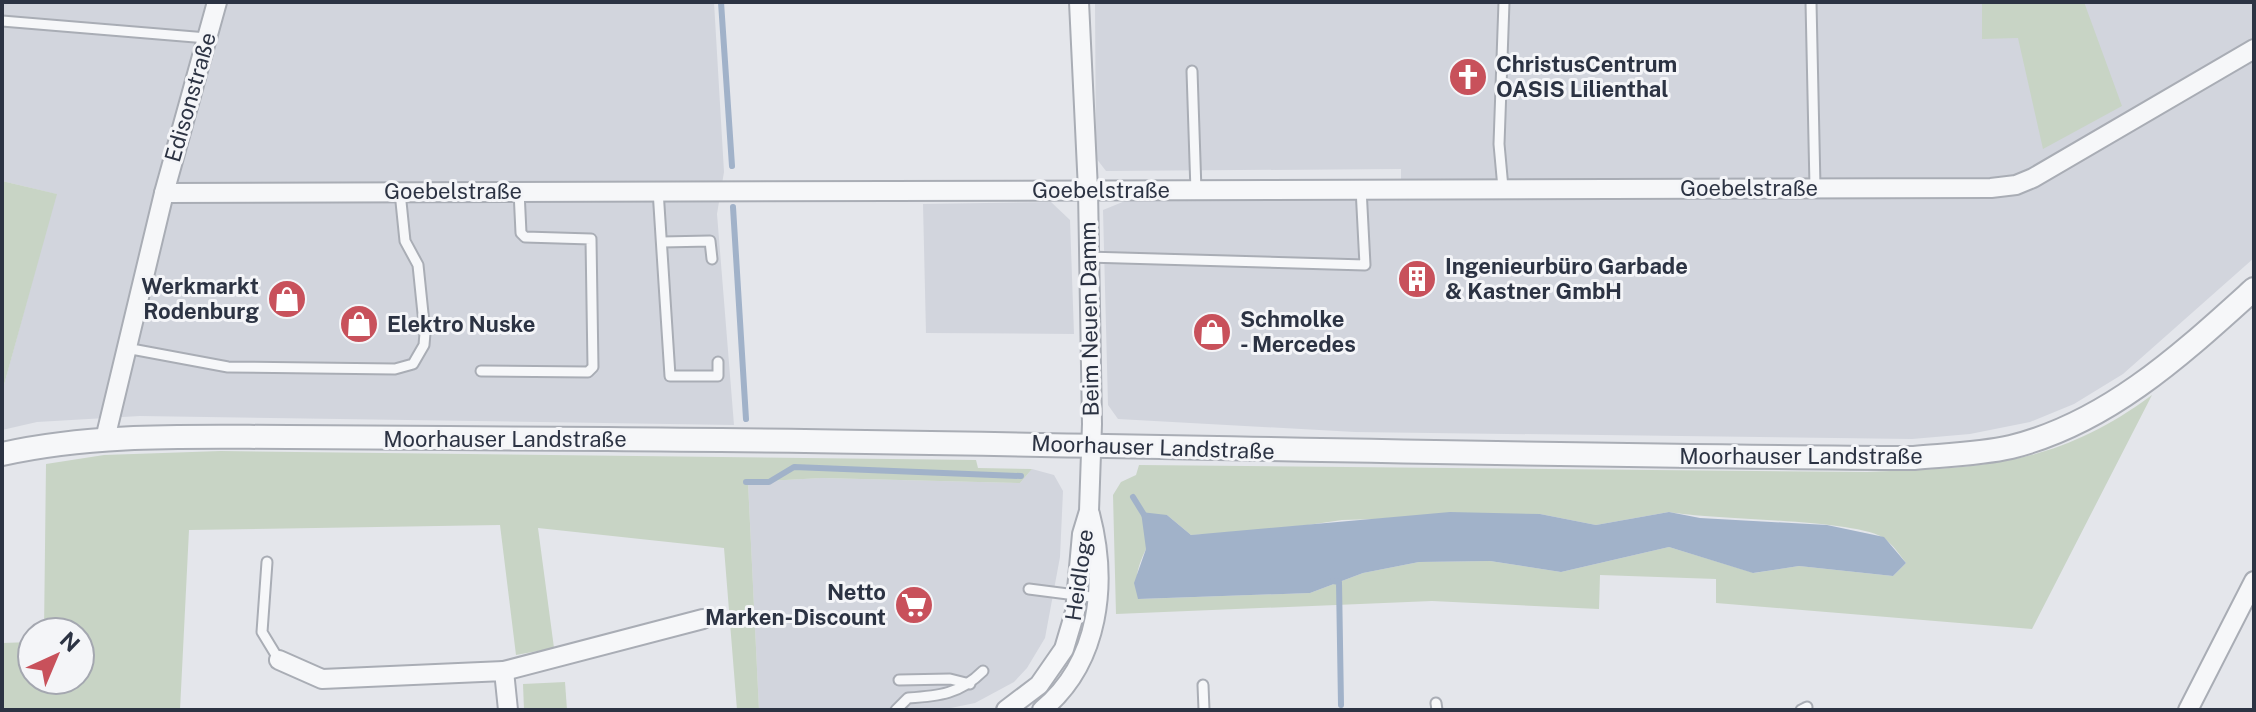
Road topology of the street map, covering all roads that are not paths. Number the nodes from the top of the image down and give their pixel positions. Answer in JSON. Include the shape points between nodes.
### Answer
{"nodes":[{"id":1,"x":217,"y":2,"type":"edge"},
{"id":2,"x":1079,"y":2,"type":"edge"},
{"id":3,"x":1504,"y":2,"type":"edge"},
{"id":4,"x":1811,"y":2,"type":"edge"},
{"id":5,"x":2,"y":21,"type":"edge"},
{"id":6,"x":207,"y":38,"type":"junction"},
{"id":7,"x":2254,"y":49,"type":"edge"},
{"id":8,"x":1192,"y":71,"type":"dead end"},
{"id":9,"x":1815,"y":187,"type":"junction"},
{"id":10,"x":1361,"y":188,"type":"junction"},
{"id":11,"x":1503,"y":188,"type":"junction"},
{"id":12,"x":658,"y":190,"type":"junction"},
{"id":13,"x":1088,"y":190,"type":"junction"},
{"id":14,"x":519,"y":191,"type":"junction"},
{"id":15,"x":1196,"y":191,"type":"junction"},
{"id":16,"x":400,"y":192,"type":"junction"},
{"id":17,"x":164,"y":193,"type":"junction"},
{"id":18,"x":662,"y":242,"type":"junction"},
{"id":19,"x":1087,"y":257,"type":"junction"},
{"id":20,"x":712,"y":259,"type":"dead end"},
{"id":21,"x":2254,"y":289,"type":"edge"},
{"id":22,"x":126,"y":348,"type":"junction"},
{"id":23,"x":718,"y":362,"type":"dead end"},
{"id":24,"x":481,"y":371,"type":"dead end"},
{"id":25,"x":105,"y":439,"type":"junction"},
{"id":26,"x":1091,"y":445,"type":"junction"},
{"id":27,"x":2,"y":454,"type":"edge"},
{"id":28,"x":1089,"y":511,"type":"junction"},
{"id":29,"x":267,"y":562,"type":"dead end"},
{"id":30,"x":2254,"y":581,"type":"edge"},
{"id":31,"x":1029,"y":589,"type":"dead end"},
{"id":32,"x":1078,"y":595,"type":"junction"},
{"id":33,"x":1099,"y":598,"type":"junction"},
{"id":34,"x":703,"y":619,"type":"dead end"},
{"id":35,"x":279,"y":660,"type":"joint"},
{"id":36,"x":504,"y":671,"type":"junction"},
{"id":37,"x":983,"y":671,"type":"dead end"},
{"id":38,"x":899,"y":680,"type":"dead end"},
{"id":39,"x":970,"y":684,"type":"junction"},
{"id":40,"x":1039,"y":685,"type":"junction"},
{"id":41,"x":1203,"y":685,"type":"dead end"},
{"id":42,"x":1053,"y":707,"type":"edge"},
{"id":43,"x":508,"y":710,"type":"edge"},
{"id":44,"x":896,"y":710,"type":"edge"},
{"id":45,"x":1006,"y":710,"type":"edge"},
{"id":46,"x":1204,"y":710,"type":"edge"},
{"id":47,"x":2188,"y":710,"type":"edge"}],
"edges":[{"from":1,"to":6,"type":"street","name":"Edisonstraße"},
{"from":2,"to":13,"type":"street","name":"Beim Neuen Damm"},
{"from":3,"to":11,"type":"lane","via":[[1499,144]]},
{"from":4,"to":9,"type":"lane"},
{"from":5,"to":6,"type":"lane"},
{"from":6,"to":17,"type":"street","name":"Edisonstraße"},
{"from":7,"to":9,"type":"street","name":"Goebelstraße","via":[[2016,185]]},
{"from":8,"to":15,"type":"lane"},
{"from":9,"to":11,"type":"street","name":"Goebelstraße"},
{"from":10,"to":11,"type":"street","name":"Goebelstraße"},
{"from":10,"to":15,"type":"street","name":"Goebelstraße"},
{"from":10,"to":19,"type":"lane","via":[[1365,265]]},
{"from":12,"to":13,"type":"street","name":"Goebelstraße"},
{"from":12,"to":14,"type":"street","name":"Goebelstraße"},
{"from":12,"to":18,"type":"lane"},
{"from":13,"to":15,"type":"street","name":"Goebelstraße"},
{"from":13,"to":19,"type":"street","name":"Beim Neuen Damm"},
{"from":14,"to":16,"type":"street","name":"Goebelstraße"},
{"from":14,"to":24,"type":"lane","via":[[525,237],[591,239],[593,367],[588,372]]},
{"from":16,"to":17,"type":"street","name":"Goebelstraße"},
{"from":16,"to":22,"type":"lane","via":[[405,241],[418,265],[425,333],[413,364],[395,369],[228,367]]},
{"from":17,"to":22,"type":"street"},
{"from":18,"to":20,"type":"lane","via":[[710,241]]},
{"from":18,"to":23,"type":"lane","via":[[670,376],[718,376]]},
{"from":19,"to":26,"type":"street","name":"Beim Neuen Damm"},
{"from":21,"to":26,"type":"street","name":"Moorhauser Landstraße","via":[[2132,392],[2063,430],[1974,453],[1838,457]]},
{"from":22,"to":25,"type":"street"},
{"from":25,"to":26,"type":"street","name":"Moorhauser Landstraße"},
{"from":25,"to":27,"type":"street","name":"Moorhauser Landstraße"},
{"from":26,"to":28,"type":"street","name":"Heidloge"},
{"from":28,"to":32,"type":"street","name":"Heidloge"},
{"from":28,"to":33,"type":"street","name":"Heidloge"},
{"from":29,"to":35,"type":"lane","via":[[262,632]]},
{"from":30,"to":47,"type":"street"},
{"from":31,"to":32,"type":"lane"},
{"from":32,"to":33,"type":"lane"},
{"from":32,"to":40,"type":"street","name":"Heidloge","via":[[1064,649]]},
{"from":33,"to":42,"type":"street","name":"Heidloge","via":[[1084,657]]},
{"from":34,"to":36,"type":"street"},
{"from":35,"to":36,"type":"street","via":[[322,679]]},
{"from":36,"to":43,"type":"street"},
{"from":37,"to":39,"type":"lane"},
{"from":38,"to":39,"type":"lane"},
{"from":39,"to":44,"type":"lane","via":[[947,695],[908,698]]},
{"from":40,"to":42,"type":"street"},
{"from":40,"to":45,"type":"street","name":"Heidloge"},
{"from":41,"to":46,"type":"lane"}]}
